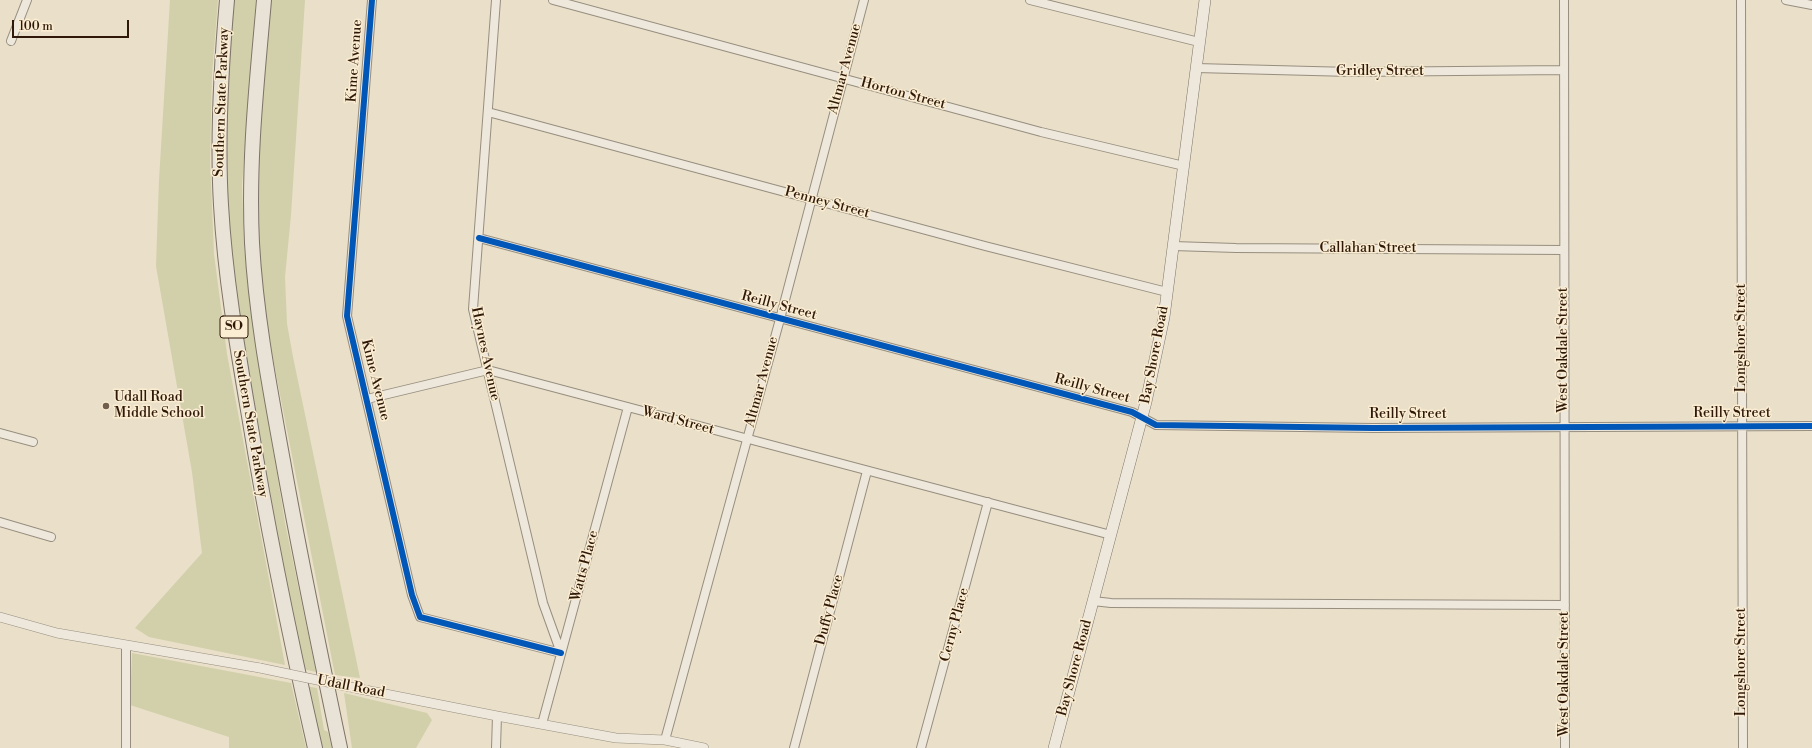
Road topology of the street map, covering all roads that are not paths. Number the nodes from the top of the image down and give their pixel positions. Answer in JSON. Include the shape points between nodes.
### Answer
{"nodes":[{"id":1,"x":27,"y":0,"type":"edge"},
{"id":2,"x":227,"y":0,"type":"edge"},
{"id":3,"x":264,"y":0,"type":"edge"},
{"id":4,"x":372,"y":0,"type":"edge"},
{"id":5,"x":496,"y":0,"type":"edge"},
{"id":6,"x":553,"y":0,"type":"edge"},
{"id":7,"x":864,"y":0,"type":"edge"},
{"id":8,"x":1030,"y":0,"type":"edge"},
{"id":9,"x":1205,"y":0,"type":"edge"},
{"id":10,"x":1564,"y":0,"type":"edge"},
{"id":11,"x":1742,"y":0,"type":"edge"},
{"id":12,"x":1786,"y":0,"type":"edge"},
{"id":13,"x":1812,"y":5,"type":"edge"},
{"id":14,"x":11,"y":41,"type":"dead end"},
{"id":15,"x":1200,"y":42,"type":"junction"},
{"id":16,"x":1196,"y":68,"type":"junction"},
{"id":17,"x":1564,"y":70,"type":"junction"},
{"id":18,"x":843,"y":78,"type":"junction"},
{"id":19,"x":488,"y":112,"type":"junction"},
{"id":20,"x":1184,"y":166,"type":"junction"},
{"id":21,"x":811,"y":199,"type":"junction"},
{"id":22,"x":478,"y":238,"type":"junction"},
{"id":23,"x":1173,"y":246,"type":"junction"},
{"id":24,"x":1564,"y":250,"type":"junction"},
{"id":25,"x":1167,"y":292,"type":"junction"},
{"id":26,"x":780,"y":319,"type":"junction"},
{"id":27,"x":488,"y":370,"type":"junction"},
{"id":28,"x":367,"y":399,"type":"junction"},
{"id":29,"x":628,"y":407,"type":"junction"},
{"id":30,"x":1142,"y":418,"type":"junction"},
{"id":31,"x":1742,"y":426,"type":"junction"},
{"id":32,"x":1812,"y":426,"type":"edge"},
{"id":33,"x":1565,"y":427,"type":"junction"},
{"id":34,"x":0,"y":433,"type":"edge"},
{"id":35,"x":747,"y":439,"type":"junction"},
{"id":36,"x":32,"y":442,"type":"dead end"},
{"id":37,"x":867,"y":471,"type":"junction"},
{"id":38,"x":988,"y":502,"type":"junction"},
{"id":39,"x":0,"y":522,"type":"edge"},
{"id":40,"x":1111,"y":535,"type":"junction"},
{"id":41,"x":51,"y":537,"type":"dead end"},
{"id":42,"x":1093,"y":602,"type":"junction"},
{"id":43,"x":1565,"y":605,"type":"junction"},
{"id":44,"x":0,"y":617,"type":"edge"},
{"id":45,"x":126,"y":645,"type":"junction"},
{"id":46,"x":561,"y":653,"type":"junction"},
{"id":47,"x":497,"y":716,"type":"junction"},
{"id":48,"x":542,"y":724,"type":"junction"},
{"id":49,"x":665,"y":740,"type":"junction"},
{"id":50,"x":126,"y":748,"type":"edge"},
{"id":51,"x":315,"y":748,"type":"edge"},
{"id":52,"x":340,"y":748,"type":"edge"},
{"id":53,"x":496,"y":748,"type":"edge"},
{"id":54,"x":704,"y":748,"type":"edge"},
{"id":55,"x":794,"y":748,"type":"edge"},
{"id":56,"x":922,"y":748,"type":"edge"},
{"id":57,"x":1054,"y":748,"type":"edge"},
{"id":58,"x":1565,"y":748,"type":"edge"},
{"id":59,"x":1743,"y":748,"type":"edge"}],
"edges":[{"from":1,"to":14,"type":"street"},
{"from":2,"to":51,"type":"highway","name":"Southern State Parkway","number":"SO","via":[[219,141],[226,269],[260,481]]},
{"from":3,"to":52,"type":"highway","name":"Southern State Parkway","number":"SO","via":[[251,163],[255,284],[287,488]]},
{"from":4,"to":28,"type":"street","name":"Kime Avenue","via":[[346,316]]},
{"from":5,"to":19,"type":"street","name":"Haynes Avenue"},
{"from":6,"to":18,"type":"street","name":"Horton Street"},
{"from":7,"to":18,"type":"street","name":"Altmar Avenue"},
{"from":8,"to":15,"type":"street"},
{"from":9,"to":15,"type":"main road","name":"Bay Shore Road"},
{"from":10,"to":17,"type":"street","name":"West Oakdale Street"},
{"from":11,"to":31,"type":"street","name":"Longshore Street"},
{"from":12,"to":13,"type":"street"},
{"from":15,"to":16,"type":"main road","name":"Bay Shore Road"},
{"from":16,"to":17,"type":"street","name":"Gridley Street","via":[[1351,72]]},
{"from":16,"to":20,"type":"main road","name":"Bay Shore Road"},
{"from":17,"to":24,"type":"street","name":"West Oakdale Street"},
{"from":18,"to":20,"type":"street","name":"Horton Street","via":[[1041,132]]},
{"from":18,"to":21,"type":"street","name":"Altmar Avenue"},
{"from":19,"to":21,"type":"street","name":"Penney Street"},
{"from":19,"to":22,"type":"street","name":"Haynes Avenue"},
{"from":20,"to":23,"type":"main road","name":"Bay Shore Road"},
{"from":21,"to":25,"type":"street","name":"Penney Street"},
{"from":21,"to":26,"type":"street","name":"Altmar Avenue"},
{"from":22,"to":26,"type":"street","name":"Reilly Street"},
{"from":22,"to":27,"type":"street","name":"Haynes Avenue","via":[[474,309]]},
{"from":23,"to":24,"type":"street","name":"Callahan Street","via":[[1252,249]]},
{"from":23,"to":25,"type":"main road","name":"Bay Shore Road"},
{"from":24,"to":33,"type":"street","name":"West Oakdale Street"},
{"from":25,"to":30,"type":"main road","name":"Bay Shore Road","via":[[1156,359]]},
{"from":26,"to":30,"type":"street","name":"Reilly Street","via":[[1132,412]]},
{"from":26,"to":35,"type":"street","name":"Altmar Avenue"},
{"from":27,"to":28,"type":"street","name":"Ward Street"},
{"from":27,"to":29,"type":"street","name":"Ward Street"},
{"from":27,"to":46,"type":"street","name":"Haynes Avenue","via":[[543,603]]},
{"from":28,"to":46,"type":"street","name":"Kime Avenue","via":[[412,595],[420,617]]},
{"from":29,"to":35,"type":"street","name":"Ward Street"},
{"from":29,"to":46,"type":"street","name":"Watts Place"},
{"from":30,"to":33,"type":"street","name":"Reilly Street","via":[[1158,425]]},
{"from":30,"to":40,"type":"main road","name":"Bay Shore Road"},
{"from":31,"to":32,"type":"street","name":"Reilly Street"},
{"from":31,"to":33,"type":"street","name":"Reilly Street"},
{"from":31,"to":59,"type":"street","name":"Longshore Street"},
{"from":33,"to":43,"type":"street","name":"West Oakdale Street"},
{"from":34,"to":36,"type":"street"},
{"from":35,"to":37,"type":"street","name":"Ward Street"},
{"from":35,"to":49,"type":"street","name":"Altmar Avenue"},
{"from":37,"to":38,"type":"street","name":"Ward Street"},
{"from":37,"to":55,"type":"street","name":"Duffy Place"},
{"from":38,"to":40,"type":"street","name":"Ward Street"},
{"from":38,"to":56,"type":"street","name":"Cerny Place"},
{"from":39,"to":41,"type":"street"},
{"from":40,"to":42,"type":"main road","name":"Bay Shore Road"},
{"from":42,"to":43,"type":"street"},
{"from":42,"to":57,"type":"main road","name":"Bay Shore Road"},
{"from":43,"to":58,"type":"street","name":"West Oakdale Street"},
{"from":44,"to":45,"type":"street","name":"Udall Road","via":[[57,634]]},
{"from":45,"to":47,"type":"street","name":"Udall Road","bridge":true,"via":[[260,668]]},
{"from":45,"to":50,"type":"street"},
{"from":46,"to":48,"type":"street","name":"Watts Place"},
{"from":47,"to":48,"type":"street","name":"Udall Road"},
{"from":47,"to":53,"type":"street"},
{"from":48,"to":49,"type":"street","name":"Udall Road","via":[[616,738]]},
{"from":49,"to":54,"type":"street","name":"Udall Road"}]}
